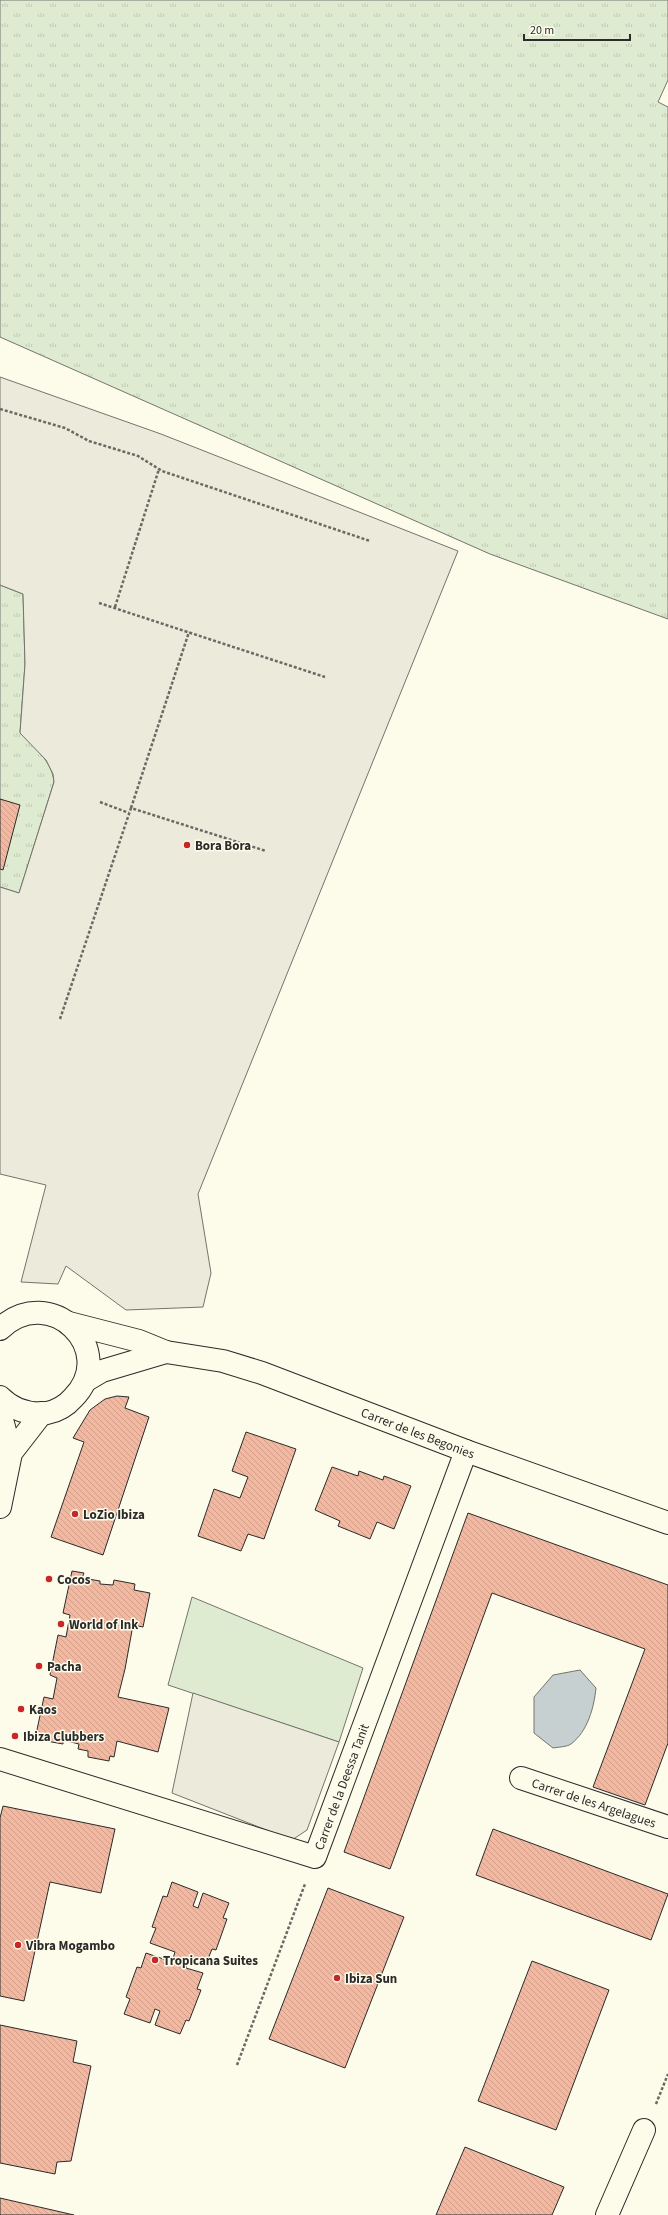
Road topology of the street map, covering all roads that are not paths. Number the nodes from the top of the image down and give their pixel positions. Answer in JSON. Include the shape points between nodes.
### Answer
{"nodes":[{"id":1,"x":69,"y":1323,"type":"junction"},
{"id":2,"x":0,"y":1329,"type":"edge"},
{"id":3,"x":166,"y":1352,"type":"junction"},
{"id":4,"x":85,"y":1381,"type":"junction"},
{"id":5,"x":0,"y":1397,"type":"edge"},
{"id":6,"x":0,"y":1412,"type":"edge"},
{"id":7,"x":42,"y":1413,"type":"junction"},
{"id":8,"x":466,"y":1451,"type":"junction"},
{"id":9,"x":11,"y":1453,"type":"junction"},
{"id":10,"x":0,"y":1506,"type":"edge"},
{"id":11,"x":668,"y":1523,"type":"edge"},
{"id":12,"x":0,"y":1759,"type":"edge"},
{"id":13,"x":521,"y":1778,"type":"dead end"},
{"id":14,"x":668,"y":1827,"type":"edge"},
{"id":15,"x":644,"y":2130,"type":"dead end"},
{"id":16,"x":607,"y":2215,"type":"edge"}],
"edges":[{"from":1,"to":2,"type":"street","via":[[48,1313],[32,1313],[17,1316]]},
{"from":1,"to":3,"type":"street","via":[[139,1341]]},
{"from":1,"to":4,"type":"street","via":[[80,1335],[86,1350],[88,1365]]},
{"from":3,"to":4,"type":"street","via":[[102,1371]]},
{"from":3,"to":8,"type":"street","name":"Carrer de les Begonies","via":[[223,1361],[262,1372]]},
{"from":4,"to":7,"type":"street","via":[[65,1406]]},
{"from":5,"to":7,"type":"street","via":[[18,1410]]},
{"from":6,"to":9,"type":"street"},
{"from":7,"to":9,"type":"street"},
{"from":8,"to":11,"type":"street","name":"Carrer de les Begonies"},
{"from":8,"to":12,"type":"street","name":"Carrer de la Deessa Tanit","via":[[315,1857],[231,1824]]},
{"from":9,"to":10,"type":"street"},
{"from":13,"to":14,"type":"street","name":"Carrer de les Argelagues"},
{"from":15,"to":16,"type":"street"}]}
